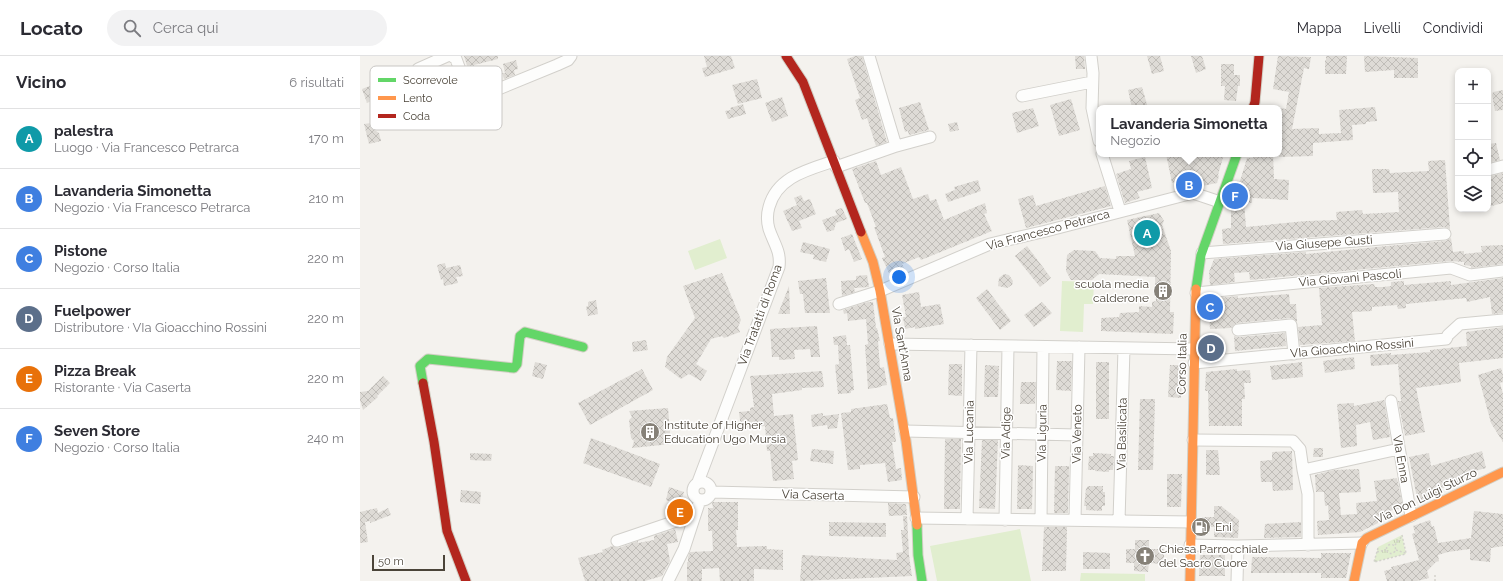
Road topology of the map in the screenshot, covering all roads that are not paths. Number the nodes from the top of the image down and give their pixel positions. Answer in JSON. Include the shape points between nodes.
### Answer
{"nodes":[{"id":1,"x":447,"y":56,"type":"edge"},
{"id":2,"x":452,"y":56,"type":"edge"},
{"id":3,"x":572,"y":56,"type":"edge"},
{"id":4,"x":786,"y":56,"type":"edge"},
{"id":5,"x":870,"y":56,"type":"edge"},
{"id":6,"x":1091,"y":56,"type":"edge"},
{"id":7,"x":1259,"y":56,"type":"edge"},
{"id":8,"x":425,"y":66,"type":"edge"},
{"id":9,"x":459,"y":66,"type":"edge"},
{"id":10,"x":1092,"y":82,"type":"junction"},
{"id":11,"x":502,"y":87,"type":"edge"},
{"id":12,"x":1022,"y":96,"type":"dead end"},
{"id":13,"x":1254,"y":105,"type":"edge"},
{"id":14,"x":1096,"y":127,"type":"edge"},
{"id":15,"x":930,"y":137,"type":"dead end"},
{"id":16,"x":893,"y":148,"type":"junction"},
{"id":17,"x":1103,"y":157,"type":"edge"},
{"id":18,"x":1236,"y":157,"type":"edge"},
{"id":19,"x":835,"y":164,"type":"junction"},
{"id":20,"x":1503,"y":166,"type":"edge"},
{"id":21,"x":1491,"y":169,"type":"edge"},
{"id":22,"x":1220,"y":202,"type":"junction"},
{"id":23,"x":1120,"y":211,"type":"junction"},
{"id":24,"x":1445,"y":234,"type":"dead end"},
{"id":25,"x":1202,"y":253,"type":"junction"},
{"id":26,"x":1503,"y":271,"type":"edge"},
{"id":27,"x":880,"y":291,"type":"junction"},
{"id":28,"x":1196,"y":293,"type":"junction"},
{"id":29,"x":839,"y":304,"type":"dead end"},
{"id":30,"x":1503,"y":320,"type":"edge"},
{"id":31,"x":1238,"y":330,"type":"dead end"},
{"id":32,"x":890,"y":344,"type":"junction"},
{"id":33,"x":971,"y":345,"type":"junction"},
{"id":34,"x":1008,"y":346,"type":"junction"},
{"id":35,"x":583,"y":347,"type":"dead end"},
{"id":36,"x":1043,"y":347,"type":"junction"},
{"id":37,"x":1079,"y":347,"type":"junction"},
{"id":38,"x":1124,"y":348,"type":"junction"},
{"id":39,"x":1195,"y":349,"type":"junction"},
{"id":40,"x":1294,"y":354,"type":"junction"},
{"id":41,"x":1194,"y":363,"type":"junction"},
{"id":42,"x":1391,"y":401,"type":"dead end"},
{"id":43,"x":905,"y":431,"type":"junction"},
{"id":44,"x":969,"y":432,"type":"junction"},
{"id":45,"x":1006,"y":433,"type":"junction"},
{"id":46,"x":1042,"y":434,"type":"junction"},
{"id":47,"x":1077,"y":435,"type":"junction"},
{"id":48,"x":1193,"y":440,"type":"junction"},
{"id":49,"x":1399,"y":449,"type":"junction"},
{"id":50,"x":1303,"y":470,"type":"junction"},
{"id":51,"x":1503,"y":472,"type":"edge"},
{"id":52,"x":699,"y":480,"type":"junction"},
{"id":53,"x":712,"y":492,"type":"junction"},
{"id":54,"x":914,"y":497,"type":"junction"},
{"id":55,"x":700,"y":500,"type":"junction"},
{"id":56,"x":694,"y":514,"type":"junction"},
{"id":57,"x":1411,"y":516,"type":"junction"},
{"id":58,"x":916,"y":518,"type":"junction"},
{"id":59,"x":967,"y":519,"type":"junction"},
{"id":60,"x":1005,"y":520,"type":"junction"},
{"id":61,"x":1041,"y":520,"type":"junction"},
{"id":62,"x":1075,"y":520,"type":"junction"},
{"id":63,"x":1119,"y":521,"type":"junction"},
{"id":64,"x":1191,"y":522,"type":"junction"},
{"id":65,"x":617,"y":541,"type":"dead end"},
{"id":66,"x":1362,"y":543,"type":"junction"},
{"id":67,"x":1190,"y":545,"type":"junction"},
{"id":68,"x":1308,"y":545,"type":"junction"},
{"id":69,"x":1238,"y":546,"type":"junction"},
{"id":70,"x":466,"y":581,"type":"edge"},
{"id":71,"x":668,"y":581,"type":"edge"},
{"id":72,"x":922,"y":581,"type":"edge"},
{"id":73,"x":1190,"y":581,"type":"edge"},
{"id":74,"x":1237,"y":581,"type":"edge"},
{"id":75,"x":1354,"y":581,"type":"edge"}],
"edges":[{"from":1,"to":8,"type":"street"},
{"from":2,"to":9,"type":"street"},
{"from":3,"to":11,"type":"street","via":[[557,65]]},
{"from":4,"to":19,"type":"street","name":"Via Sant'Anna","via":[[803,82]]},
{"from":5,"to":16,"type":"street","via":[[896,146]]},
{"from":6,"to":10,"type":"street"},
{"from":7,"to":13,"type":"street"},
{"from":10,"to":12,"type":"street"},
{"from":10,"to":14,"type":"street","via":[[1092,108]]},
{"from":15,"to":16,"type":"street","name":"Via Tratatti di Roma"},
{"from":16,"to":19,"type":"street","name":"Via Tratatti di Roma"},
{"from":17,"to":23,"type":"street"},
{"from":18,"to":22,"type":"street","name":"Corso Italia"},
{"from":19,"to":27,"type":"street","name":"Via Sant'Anna","via":[[873,262]]},
{"from":19,"to":52,"type":"street","name":"Via Tratatti di Roma","via":[[790,178],[779,187],[771,199],[767,213],[768,227],[780,256],[779,267]]},
{"from":20,"to":21,"type":"street"},
{"from":22,"to":23,"type":"street","name":"Via Francesco Petrarca","via":[[1193,193]]},
{"from":22,"to":25,"type":"street","name":"Corso Italia"},
{"from":23,"to":27,"type":"street","name":"Via Francesco Petrarca","via":[[990,244]]},
{"from":24,"to":25,"type":"street","name":"Via Giusepe Gusti"},
{"from":25,"to":28,"type":"street","name":"Corso Italia"},
{"from":26,"to":28,"type":"street","name":"Via Giovani Pascoli","via":[[1470,275],[1451,268]]},
{"from":27,"to":29,"type":"street","name":"Via Francesco Petrarca"},
{"from":27,"to":32,"type":"street","name":"Via Sant'Anna"},
{"from":28,"to":39,"type":"street","name":"Corso Italia"},
{"from":30,"to":40,"type":"street","name":"VIa Gioacchino Rossini","via":[[1460,324],[1446,339]]},
{"from":31,"to":40,"type":"street","via":[[1291,325]]},
{"from":32,"to":33,"type":"street"},
{"from":32,"to":43,"type":"street","name":"Via Sant'Anna"},
{"from":33,"to":34,"type":"street"},
{"from":33,"to":44,"type":"street","name":"Via Lucania"},
{"from":34,"to":36,"type":"street"},
{"from":34,"to":45,"type":"street","name":"Via Adige"},
{"from":35,"to":70,"type":"street","via":[[525,332],[520,336],[517,364],[514,368],[428,359],[420,366],[448,531]]},
{"from":36,"to":37,"type":"street"},
{"from":36,"to":46,"type":"street","name":"Via Liguria"},
{"from":37,"to":38,"type":"street"},
{"from":37,"to":47,"type":"street","name":"Via Veneto"},
{"from":38,"to":39,"type":"street"},
{"from":38,"to":63,"type":"street","name":"Via Basilicata"},
{"from":39,"to":41,"type":"street","name":"Corso Italia"},
{"from":40,"to":41,"type":"street","name":"VIa Gioacchino Rossini"},
{"from":41,"to":48,"type":"street","name":"Corso Italia"},
{"from":42,"to":49,"type":"street","name":"VIa Enna"},
{"from":43,"to":44,"type":"street"},
{"from":43,"to":54,"type":"street","name":"Via Sant'Anna"},
{"from":44,"to":45,"type":"street"},
{"from":44,"to":59,"type":"street","name":"Via Lucania"},
{"from":45,"to":46,"type":"street"},
{"from":45,"to":60,"type":"street","name":"Via Adige"},
{"from":46,"to":47,"type":"street"},
{"from":46,"to":61,"type":"street","name":"Via Liguria"},
{"from":47,"to":62,"type":"street","name":"Via Veneto"},
{"from":48,"to":50,"type":"street","via":[[1293,441],[1300,449]]},
{"from":48,"to":64,"type":"street","name":"Corso Italia"},
{"from":49,"to":50,"type":"street"},
{"from":49,"to":57,"type":"street","name":"VIa Enna"},
{"from":50,"to":68,"type":"street","via":[[1308,494]]},
{"from":51,"to":57,"type":"street","name":"Via Don Luigi Sturzo"},
{"from":52,"to":53,"type":"street","via":[[706,482]]},
{"from":52,"to":55,"type":"street","via":[[693,491],[695,497]]},
{"from":53,"to":54,"type":"street","name":"Via Caserta"},
{"from":53,"to":55,"type":"street","via":[[706,499]]},
{"from":54,"to":58,"type":"street","name":"Via Sant'Anna"},
{"from":55,"to":56,"type":"street"},
{"from":56,"to":65,"type":"street"},
{"from":56,"to":71,"type":"street","via":[[684,549]]},
{"from":57,"to":66,"type":"street","name":"Via Don Luigi Sturzo"},
{"from":58,"to":59,"type":"street"},
{"from":58,"to":72,"type":"street","name":"Via Sant'Anna"},
{"from":59,"to":60,"type":"street"},
{"from":60,"to":61,"type":"street"},
{"from":61,"to":62,"type":"street"},
{"from":62,"to":63,"type":"street"},
{"from":63,"to":64,"type":"street"},
{"from":64,"to":67,"type":"street","name":"Corso Italia"},
{"from":66,"to":68,"type":"street"},
{"from":66,"to":75,"type":"street"},
{"from":67,"to":69,"type":"street"},
{"from":67,"to":73,"type":"street","name":"Corso Italia"},
{"from":68,"to":69,"type":"street"},
{"from":69,"to":74,"type":"street"}]}
